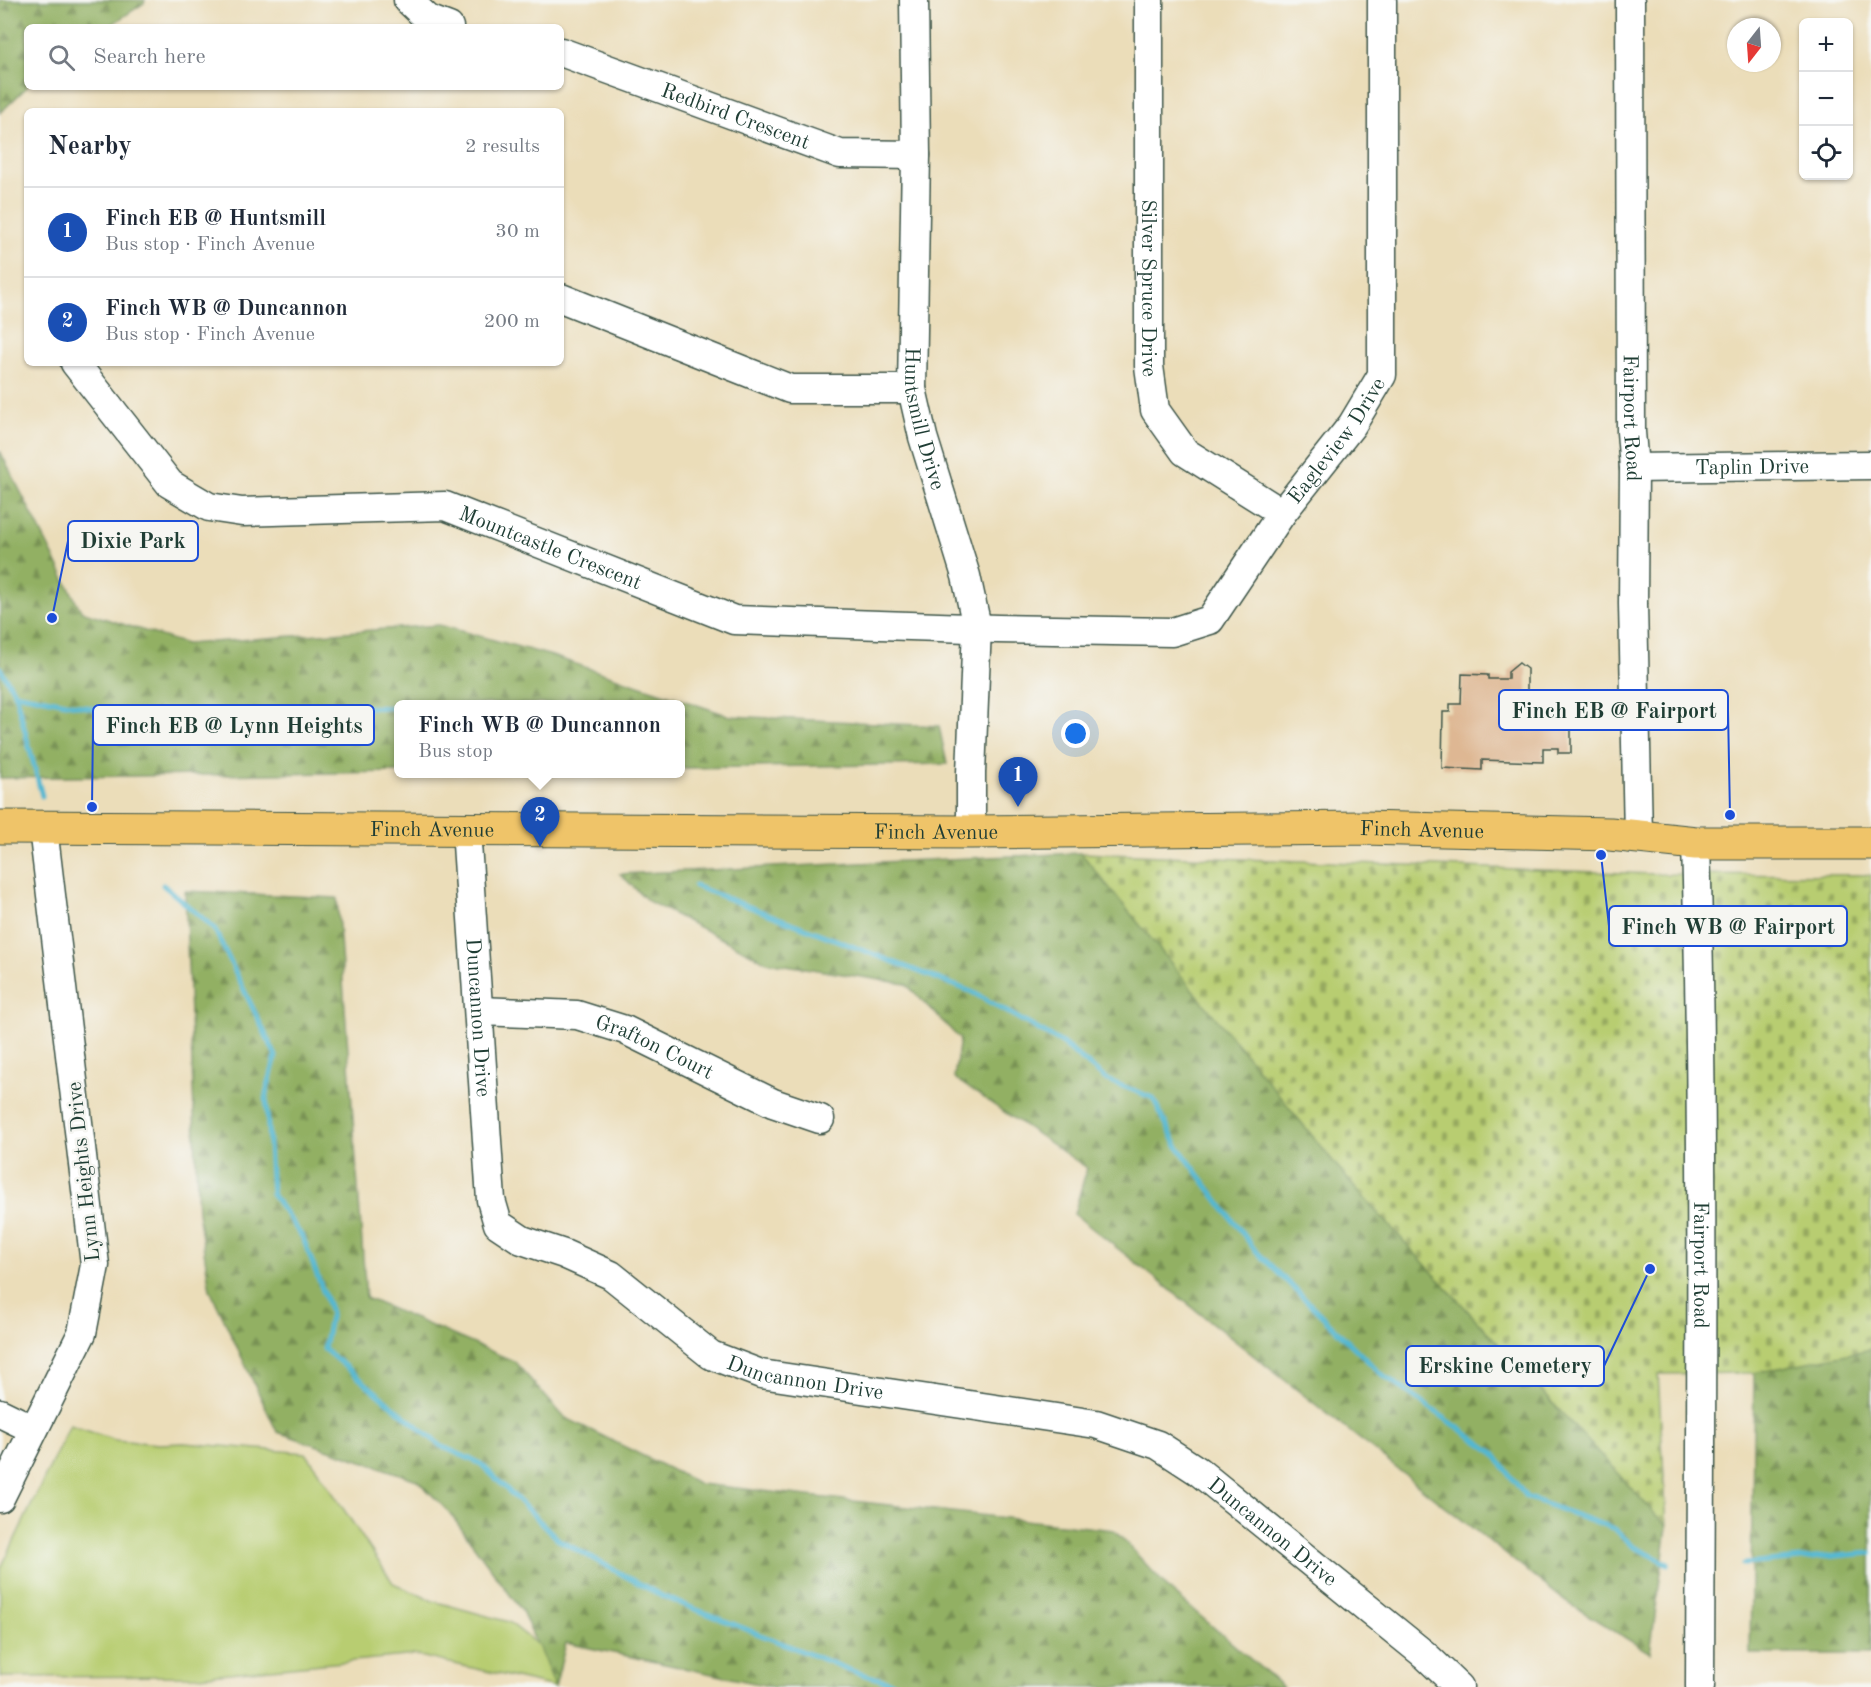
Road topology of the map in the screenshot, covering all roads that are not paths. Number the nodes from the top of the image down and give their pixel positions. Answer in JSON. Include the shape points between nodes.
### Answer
{"nodes":[{"id":1,"x":408,"y":0,"type":"edge"},
{"id":2,"x":914,"y":0,"type":"edge"},
{"id":3,"x":1149,"y":0,"type":"edge"},
{"id":4,"x":1382,"y":0,"type":"edge"},
{"id":5,"x":1630,"y":0,"type":"edge"},
{"id":6,"x":441,"y":24,"type":"edge"},
{"id":7,"x":564,"y":53,"type":"edge"},
{"id":8,"x":916,"y":155,"type":"junction"},
{"id":9,"x":564,"y":299,"type":"edge"},
{"id":10,"x":77,"y":366,"type":"edge"},
{"id":11,"x":912,"y":389,"type":"junction"},
{"id":12,"x":1871,"y":465,"type":"edge"},
{"id":13,"x":1634,"y":468,"type":"junction"},
{"id":14,"x":1282,"y":513,"type":"junction"},
{"id":15,"x":977,"y":627,"type":"junction"},
{"id":16,"x":0,"y":827,"type":"edge"},
{"id":17,"x":43,"y":828,"type":"junction"},
{"id":18,"x":466,"y":829,"type":"junction"},
{"id":19,"x":971,"y":832,"type":"junction"},
{"id":20,"x":1638,"y":836,"type":"junction"},
{"id":21,"x":1696,"y":843,"type":"junction"},
{"id":22,"x":1871,"y":843,"type":"edge"},
{"id":23,"x":479,"y":1011,"type":"junction"},
{"id":24,"x":820,"y":1119,"type":"dead end"},
{"id":25,"x":0,"y":1413,"type":"edge"},
{"id":26,"x":33,"y":1429,"type":"junction"},
{"id":27,"x":0,"y":1498,"type":"edge"},
{"id":28,"x":1459,"y":1687,"type":"edge"},
{"id":29,"x":1701,"y":1687,"type":"edge"}],
"edges":[{"from":1,"to":6,"type":"street","via":[[428,19]]},
{"from":2,"to":8,"type":"street","name":"Huntsmill Drive"},
{"from":3,"to":14,"type":"street","name":"Silver Spruce Drive","via":[[1149,366],[1155,410],[1185,452]]},
{"from":4,"to":14,"type":"street","name":"Eagleview Drive","via":[[1382,375],[1352,424]]},
{"from":5,"to":13,"type":"street","name":"Fairport Road"},
{"from":7,"to":8,"type":"street","name":"Redbird Crescent","via":[[840,154]]},
{"from":8,"to":11,"type":"street","name":"Huntsmill Drive"},
{"from":9,"to":11,"type":"street","via":[[790,389]]},
{"from":10,"to":15,"type":"street","name":"Mountcastle Crescent","via":[[170,484],[209,507],[242,512],[445,506],[734,620]]},
{"from":11,"to":15,"type":"street","name":"Huntsmill Drive"},
{"from":12,"to":13,"type":"street","name":"Taplin Drive"},
{"from":13,"to":20,"type":"street","name":"Fairport Road"},
{"from":14,"to":15,"type":"street","name":"Eagleview Drive","via":[[1210,620],[1172,632]]},
{"from":15,"to":19,"type":"street","name":"Huntsmill Drive"},
{"from":16,"to":17,"type":"main road","name":"Finch Avenue"},
{"from":17,"to":18,"type":"main road","name":"Finch Avenue"},
{"from":17,"to":26,"type":"street","name":"Lynn Heights Drive","via":[[95,1266],[82,1333]]},
{"from":18,"to":19,"type":"main road","name":"Finch Avenue"},
{"from":18,"to":23,"type":"street","name":"Duncannon Drive"},
{"from":19,"to":20,"type":"main road","name":"Finch Avenue","via":[[1363,828]]},
{"from":20,"to":21,"type":"main road","name":"Finch Avenue"},
{"from":21,"to":22,"type":"main road","name":"Finch Avenue"},
{"from":21,"to":29,"type":"street","name":"Fairport Road","via":[[1702,1299]]},
{"from":23,"to":24,"type":"street","name":"Grafton Court","via":[[577,1015],[625,1030],[773,1103]]},
{"from":23,"to":28,"type":"street","name":"Duncannon Drive","via":[[491,1200],[498,1224],[522,1240],[611,1275],[711,1355],[761,1374],[1096,1424],[1158,1445],[1198,1471]]},
{"from":25,"to":26,"type":"street"},
{"from":26,"to":27,"type":"street","name":"Lynn Heights Drive"}]}
